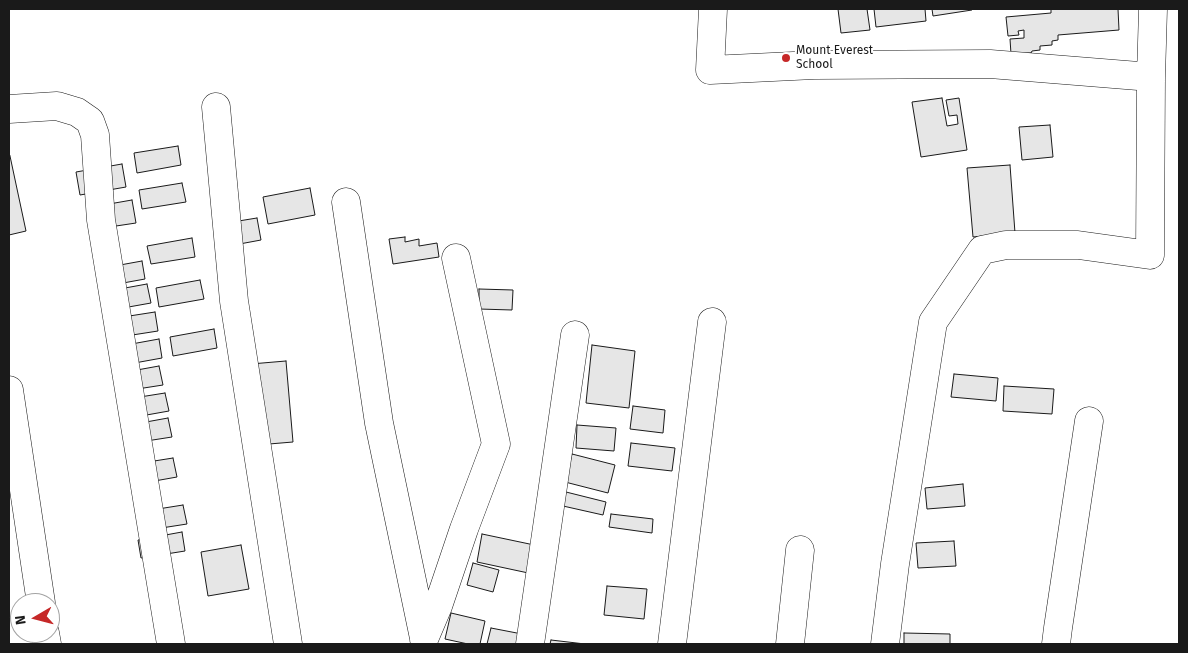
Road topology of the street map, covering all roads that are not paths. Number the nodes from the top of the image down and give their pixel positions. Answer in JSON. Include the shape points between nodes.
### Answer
{"nodes":[{"id":1,"x":713,"y":9,"type":"edge"},
{"id":2,"x":1153,"y":9,"type":"edge"},
{"id":3,"x":1151,"y":77,"type":"junction"},
{"id":4,"x":216,"y":107,"type":"dead end"},
{"id":5,"x":9,"y":109,"type":"edge"},
{"id":6,"x":346,"y":202,"type":"dead end"},
{"id":7,"x":456,"y":258,"type":"dead end"},
{"id":8,"x":712,"y":322,"type":"dead end"},
{"id":9,"x":575,"y":335,"type":"dead end"},
{"id":10,"x":9,"y":390,"type":"edge"},
{"id":11,"x":1089,"y":421,"type":"dead end"},
{"id":12,"x":800,"y":550,"type":"dead end"},
{"id":13,"x":39,"y":593,"type":"edge"},
{"id":14,"x":424,"y":641,"type":"edge"},
{"id":15,"x":171,"y":644,"type":"edge"},
{"id":16,"x":288,"y":644,"type":"edge"},
{"id":17,"x":530,"y":644,"type":"edge"},
{"id":18,"x":672,"y":644,"type":"edge"},
{"id":19,"x":790,"y":644,"type":"edge"},
{"id":20,"x":885,"y":644,"type":"edge"},
{"id":21,"x":1056,"y":644,"type":"edge"}],
"edges":[{"from":1,"to":3,"type":"street","via":[[710,70],[814,65],[990,64]]},
{"from":2,"to":3,"type":"street"},
{"from":3,"to":20,"type":"street","via":[[1150,255],[1078,245],[1006,245],[982,250],[933,322]]},
{"from":4,"to":16,"type":"street","via":[[234,301]]},
{"from":5,"to":15,"type":"street","via":[[57,106],[77,112],[90,121],[95,135],[101,220]]},
{"from":6,"to":14,"type":"street","via":[[379,423]]},
{"from":7,"to":14,"type":"street","via":[[496,444]]},
{"from":8,"to":18,"type":"street"},
{"from":9,"to":17,"type":"street"},
{"from":10,"to":13,"type":"street"},
{"from":11,"to":21,"type":"street"},
{"from":12,"to":19,"type":"street"}]}
